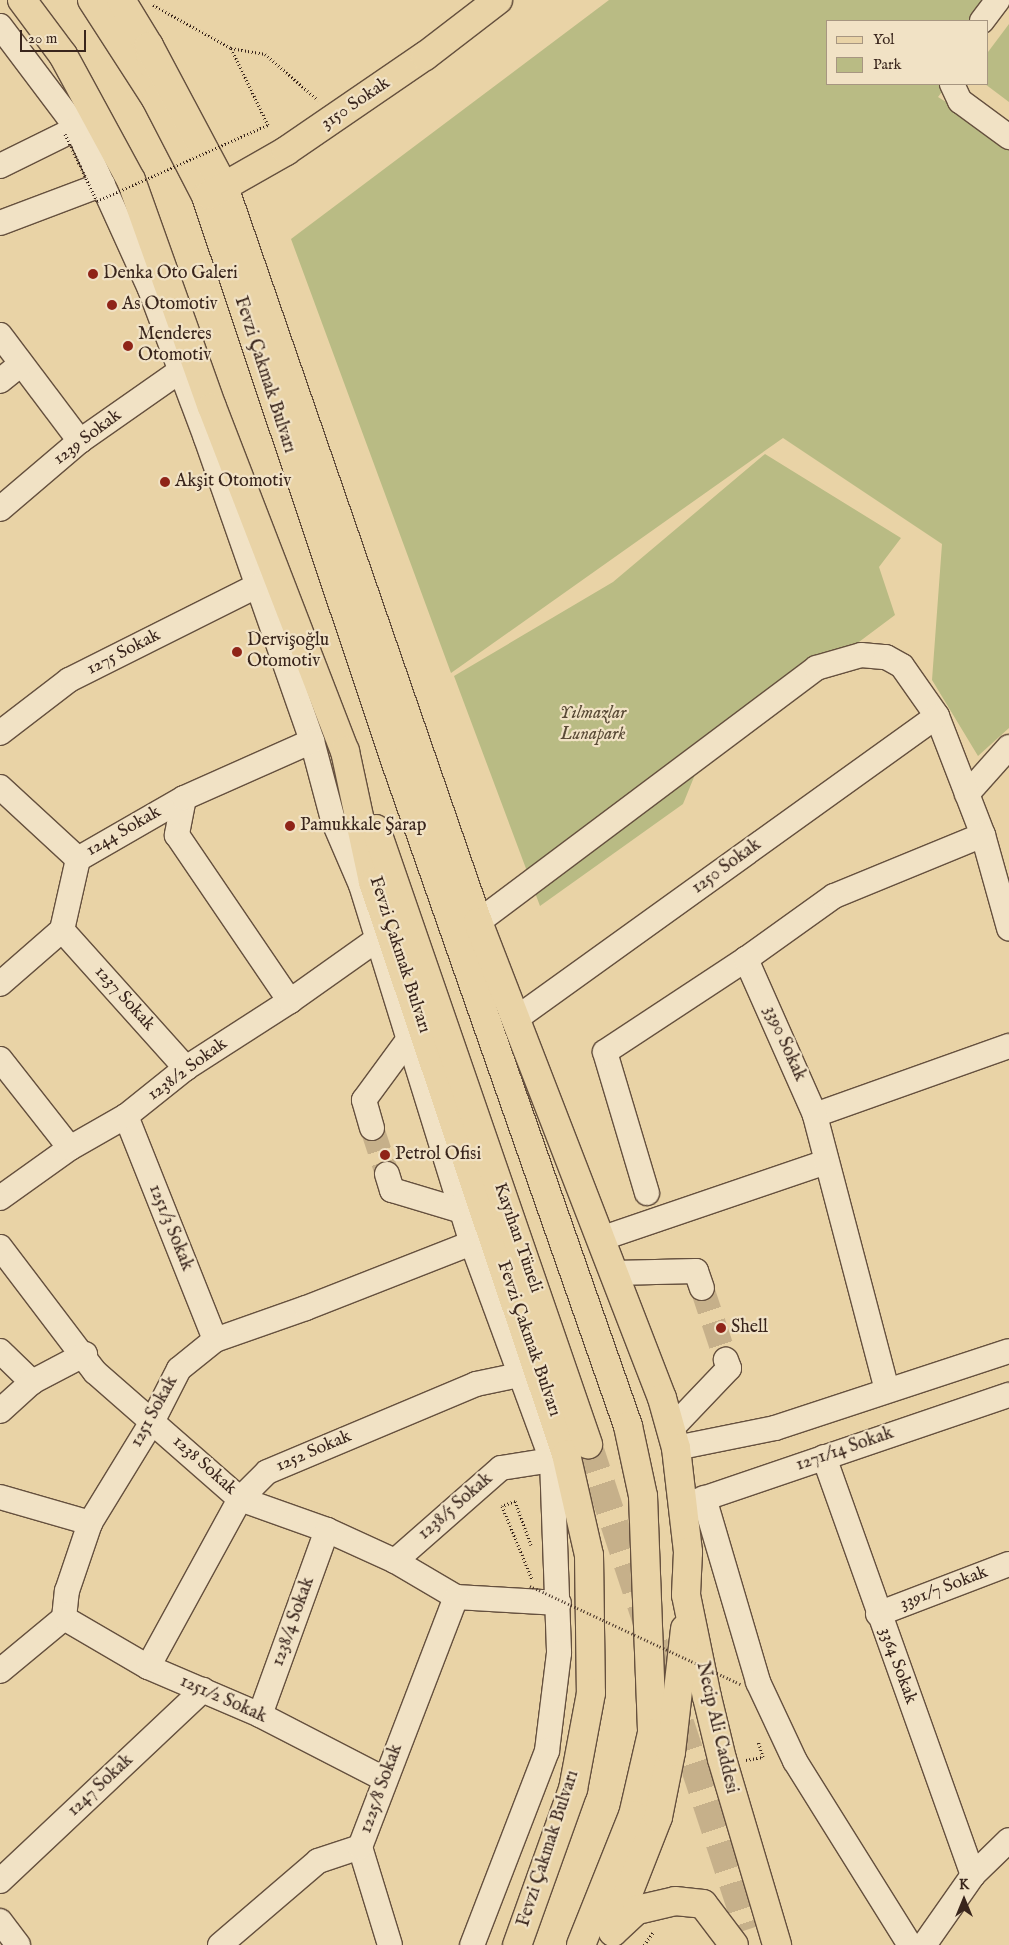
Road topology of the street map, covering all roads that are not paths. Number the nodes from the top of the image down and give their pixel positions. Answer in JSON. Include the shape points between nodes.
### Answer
{"nodes":[{"id":1,"x":22,"y":0,"type":"edge"},
{"id":2,"x":92,"y":0,"type":"edge"},
{"id":3,"x":121,"y":0,"type":"edge"},
{"id":4,"x":498,"y":0,"type":"edge"},
{"id":5,"x":998,"y":0,"type":"edge"},
{"id":6,"x":983,"y":20,"type":"edge"},
{"id":7,"x":0,"y":26,"type":"edge"},
{"id":8,"x":149,"y":46,"type":"junction"},
{"id":9,"x":952,"y":85,"type":"edge"},
{"id":10,"x":156,"y":99,"type":"junction"},
{"id":11,"x":71,"y":131,"type":"junction"},
{"id":12,"x":1009,"y":136,"type":"edge"},
{"id":13,"x":0,"y":166,"type":"edge"},
{"id":14,"x":103,"y":184,"type":"junction"},
{"id":15,"x":215,"y":192,"type":"junction"},
{"id":16,"x":0,"y":224,"type":"edge"},
{"id":17,"x":0,"y":335,"type":"edge"},
{"id":18,"x":20,"y":365,"type":"junction"},
{"id":19,"x":180,"y":371,"type":"junction"},
{"id":20,"x":0,"y":382,"type":"edge"},
{"id":21,"x":80,"y":441,"type":"junction"},
{"id":22,"x":0,"y":509,"type":"edge"},
{"id":23,"x":257,"y":586,"type":"junction"},
{"id":24,"x":937,"y":716,"type":"junction"},
{"id":25,"x":0,"y":733,"type":"edge"},
{"id":26,"x":312,"y":741,"type":"junction"},
{"id":27,"x":1009,"y":747,"type":"edge"},
{"id":28,"x":345,"y":751,"type":"junction"},
{"id":29,"x":0,"y":787,"type":"edge"},
{"id":30,"x":967,"y":794,"type":"junction"},
{"id":31,"x":184,"y":798,"type":"junction"},
{"id":32,"x":983,"y":835,"type":"junction"},
{"id":33,"x":78,"y":859,"type":"junction"},
{"id":34,"x":478,"y":922,"type":"junction"},
{"id":35,"x":1009,"y":928,"type":"edge"},
{"id":36,"x":62,"y":930,"type":"junction"},
{"id":37,"x":376,"y":940,"type":"junction"},
{"id":38,"x":746,"y":959,"type":"junction"},
{"id":39,"x":0,"y":984,"type":"edge"},
{"id":40,"x":290,"y":1001,"type":"junction"},
{"id":41,"x":517,"y":1018,"type":"junction"},
{"id":42,"x":408,"y":1040,"type":"junction"},
{"id":43,"x":1009,"y":1046,"type":"edge"},
{"id":44,"x":0,"y":1059,"type":"edge"},
{"id":45,"x":186,"y":1068,"type":"junction"},
{"id":46,"x":815,"y":1115,"type":"junction"},
{"id":47,"x":126,"y":1116,"type":"junction"},
{"id":48,"x":372,"y":1128,"type":"tunnel mouth"},
{"id":49,"x":70,"y":1148,"type":"junction"},
{"id":50,"x":826,"y":1162,"type":"junction"},
{"id":51,"x":387,"y":1174,"type":"tunnel mouth"},
{"id":52,"x":647,"y":1193,"type":"dead end"},
{"id":53,"x":0,"y":1198,"type":"edge"},
{"id":54,"x":462,"y":1211,"type":"junction"},
{"id":55,"x":602,"y":1238,"type":"junction"},
{"id":56,"x":472,"y":1242,"type":"junction"},
{"id":57,"x":0,"y":1247,"type":"edge"},
{"id":58,"x":615,"y":1273,"type":"junction"},
{"id":59,"x":702,"y":1288,"type":"tunnel mouth"},
{"id":60,"x":215,"y":1340,"type":"junction"},
{"id":61,"x":0,"y":1350,"type":"edge"},
{"id":62,"x":1009,"y":1351,"type":"edge"},
{"id":63,"x":85,"y":1354,"type":"junction"},
{"id":64,"x":726,"y":1360,"type":"tunnel mouth"},
{"id":65,"x":519,"y":1375,"type":"junction"},
{"id":66,"x":32,"y":1382,"type":"junction"},
{"id":67,"x":887,"y":1390,"type":"junction"},
{"id":68,"x":1009,"y":1395,"type":"edge"},
{"id":69,"x":0,"y":1411,"type":"edge"},
{"id":70,"x":153,"y":1420,"type":"junction"},
{"id":71,"x":673,"y":1438,"type":"junction"},
{"id":72,"x":588,"y":1444,"type":"tunnel mouth"},
{"id":73,"x":824,"y":1457,"type":"junction"},
{"id":74,"x":552,"y":1460,"type":"junction"},
{"id":75,"x":0,"y":1497,"type":"edge"},
{"id":76,"x":240,"y":1499,"type":"junction"},
{"id":77,"x":693,"y":1502,"type":"junction"},
{"id":78,"x":90,"y":1523,"type":"junction"},
{"id":79,"x":327,"y":1530,"type":"junction"},
{"id":80,"x":395,"y":1561,"type":"junction"},
{"id":81,"x":1009,"y":1564,"type":"edge"},
{"id":82,"x":545,"y":1594,"type":"junction"},
{"id":83,"x":686,"y":1595,"type":"junction"},
{"id":84,"x":456,"y":1597,"type":"junction"},
{"id":85,"x":878,"y":1614,"type":"junction"},
{"id":86,"x":64,"y":1618,"type":"junction"},
{"id":87,"x":148,"y":1667,"type":"junction"},
{"id":88,"x":0,"y":1671,"type":"edge"},
{"id":89,"x":203,"y":1690,"type":"junction"},
{"id":90,"x":260,"y":1715,"type":"junction"},
{"id":91,"x":384,"y":1779,"type":"junction"},
{"id":92,"x":1009,"y":1840,"type":"edge"},
{"id":93,"x":360,"y":1847,"type":"junction"},
{"id":94,"x":973,"y":1875,"type":"junction"},
{"id":95,"x":0,"y":1881,"type":"edge"},
{"id":96,"x":0,"y":1921,"type":"edge"},
{"id":97,"x":608,"y":1938,"type":"edge"},
{"id":98,"x":745,"y":1940,"type":"edge"},
{"id":99,"x":18,"y":1945,"type":"edge"},
{"id":100,"x":220,"y":1945,"type":"edge"},
{"id":101,"x":390,"y":1945,"type":"edge"},
{"id":102,"x":472,"y":1945,"type":"edge"},
{"id":103,"x":517,"y":1945,"type":"edge"},
{"id":104,"x":581,"y":1945,"type":"edge"},
{"id":105,"x":777,"y":1945,"type":"edge"},
{"id":106,"x":910,"y":1945,"type":"edge"},
{"id":107,"x":924,"y":1945,"type":"edge"}],
"edges":[{"from":1,"to":28,"type":"main road","name":"Fevzi Çakmak Bulvarı","via":[[63,54],[131,180],[212,408]]},
{"from":2,"to":10,"type":"main road","name":"Fevzi Çakmak Bulvarı"},
{"from":3,"to":8,"type":"main road"},
{"from":4,"to":15,"type":"main road","name":"3150 Sokak","via":[[425,56]]},
{"from":5,"to":6,"type":"street"},
{"from":7,"to":11,"type":"street"},
{"from":8,"to":10,"type":"main road"},
{"from":8,"to":15,"type":"main road"},
{"from":9,"to":12,"type":"street","via":[[960,101]]},
{"from":10,"to":15,"type":"main road","name":"Fevzi Çakmak Bulvarı"},
{"from":11,"to":13,"type":"street"},
{"from":11,"to":14,"type":"street"},
{"from":14,"to":16,"type":"street"},
{"from":14,"to":19,"type":"street","via":[[150,290]]},
{"from":15,"to":34,"type":"main road","name":"Necip Ali Caddesi"},
{"from":15,"to":104,"type":"main road","name":"Fevzi Çakmak Bulvarı","via":[[384,726],[628,1426],[641,1487],[652,1733],[633,1815]]},
{"from":17,"to":18,"type":"street"},
{"from":18,"to":20,"type":"street"},
{"from":18,"to":21,"type":"street"},
{"from":19,"to":21,"type":"street","name":"1239 Sokak"},
{"from":19,"to":23,"type":"street"},
{"from":21,"to":22,"type":"street","name":"1239 Sokak"},
{"from":23,"to":25,"type":"street","name":"1275 Sokak","via":[[69,680]]},
{"from":23,"to":26,"type":"street"},
{"from":24,"to":30,"type":"street"},
{"from":24,"to":34,"type":"street","via":[[902,666],[886,658],[861,655],[816,668]]},
{"from":24,"to":41,"type":"street","name":"1250 Sokak"},
{"from":26,"to":31,"type":"street","name":"1244 Sokak"},
{"from":26,"to":37,"type":"street","via":[[333,820],[361,886]]},
{"from":27,"to":30,"type":"street"},
{"from":28,"to":72,"type":"main road","name":"Kayıhan Tüneli","via":[[389,864]]},
{"from":28,"to":103,"type":"main road","name":"Fevzi Çakmak Bulvarı","via":[[374,882],[566,1454],[589,1555],[591,1693],[573,1789]]},
{"from":29,"to":33,"type":"street"},
{"from":30,"to":32,"type":"street"},
{"from":31,"to":33,"type":"street","name":"1244 Sokak"},
{"from":31,"to":40,"type":"street","via":[[177,835]]},
{"from":32,"to":35,"type":"street"},
{"from":32,"to":38,"type":"street","via":[[834,896]]},
{"from":33,"to":36,"type":"street","name":"1244 Sokak"},
{"from":34,"to":41,"type":"main road","name":"Necip Ali Caddesi"},
{"from":36,"to":39,"type":"street"},
{"from":36,"to":45,"type":"street","name":"1237 Sokak"},
{"from":37,"to":40,"type":"street","name":"1238/2 Sokak"},
{"from":37,"to":42,"type":"street"},
{"from":38,"to":46,"type":"street","name":"3390 Sokak"},
{"from":38,"to":52,"type":"street","via":[[605,1052]]},
{"from":40,"to":45,"type":"street","name":"1238/2 Sokak"},
{"from":41,"to":55,"type":"main road","name":"Necip Ali Caddesi"},
{"from":42,"to":48,"type":"street","via":[[364,1100]]},
{"from":42,"to":54,"type":"street"},
{"from":43,"to":46,"type":"street"},
{"from":44,"to":49,"type":"street"},
{"from":45,"to":47,"type":"street","name":"1238/2 Sokak"},
{"from":46,"to":50,"type":"street","name":"3390 Sokak"},
{"from":47,"to":49,"type":"street","name":"1238/2 Sokak"},
{"from":47,"to":60,"type":"street","name":"1251/3 Sokak"},
{"from":49,"to":53,"type":"street","name":"1238/2 Sokak"},
{"from":50,"to":55,"type":"street"},
{"from":50,"to":67,"type":"street","name":"3390 Sokak"},
{"from":51,"to":54,"type":"street","via":[[392,1190]]},
{"from":54,"to":56,"type":"street"},
{"from":55,"to":58,"type":"main road","name":"Necip Ali Caddesi"},
{"from":56,"to":60,"type":"street","name":"1251 Sokak","via":[[306,1308]]},
{"from":56,"to":65,"type":"street"},
{"from":57,"to":63,"type":"street","name":"1238 Sokak"},
{"from":58,"to":59,"type":"street","via":[[696,1271]]},
{"from":58,"to":71,"type":"main road","name":"Necip Ali Caddesi"},
{"from":60,"to":70,"type":"street","name":"1251 Sokak","via":[[179,1369]]},
{"from":61,"to":66,"type":"street"},
{"from":62,"to":67,"type":"street"},
{"from":63,"to":66,"type":"street"},
{"from":63,"to":70,"type":"street","name":"1238 Sokak","via":[[95,1372]]},
{"from":64,"to":71,"type":"street","via":[[728,1368]]},
{"from":65,"to":74,"type":"street"},
{"from":65,"to":76,"type":"street","name":"1252 Sokak","via":[[476,1384],[267,1472]]},
{"from":66,"to":69,"type":"street"},
{"from":67,"to":71,"type":"street","via":[[774,1428]]},
{"from":68,"to":73,"type":"street","name":"1271/14 Sokak"},
{"from":70,"to":76,"type":"street","name":"1238 Sokak"},
{"from":70,"to":78,"type":"street","name":"1251 Sokak"},
{"from":71,"to":77,"type":"main road","name":"Necip Ali Caddesi"},
{"from":73,"to":77,"type":"street","name":"1271/14 Sokak"},
{"from":73,"to":85,"type":"street","name":"3364 Sokak"},
{"from":74,"to":80,"type":"street","name":"1238/5 Sokak","via":[[501,1468]]},
{"from":74,"to":82,"type":"street"},
{"from":75,"to":78,"type":"street"},
{"from":76,"to":79,"type":"street","name":"1238 Sokak"},
{"from":76,"to":87,"type":"street","name":"1252 Sokak"},
{"from":77,"to":83,"type":"main road","name":"Necip Ali Caddesi"},
{"from":77,"to":106,"type":"street","via":[[758,1682],[795,1761]]},
{"from":78,"to":86,"type":"street","name":"1251 Sokak","via":[[67,1591]]},
{"from":79,"to":80,"type":"street","name":"1238 Sokak"},
{"from":79,"to":90,"type":"street","name":"1238/4 Sokak"},
{"from":80,"to":84,"type":"street","name":"1238 Sokak"},
{"from":81,"to":85,"type":"street","name":"3391/7 Sokak"},
{"from":82,"to":84,"type":"street","name":"1238 Sokak"},
{"from":82,"to":102,"type":"street","via":[[559,1653],[547,1751]]},
{"from":83,"to":97,"type":"main road","via":[[685,1639],[671,1752],[658,1817]]},
{"from":83,"to":105,"type":"main road","name":"Necip Ali Caddesi","via":[[722,1759]]},
{"from":84,"to":91,"type":"street","name":"1225/8 Sokak"},
{"from":85,"to":94,"type":"street","name":"3364 Sokak"},
{"from":86,"to":87,"type":"street","name":"1251/2 Sokak"},
{"from":86,"to":88,"type":"street"},
{"from":87,"to":89,"type":"street","name":"1251/2 Sokak"},
{"from":89,"to":90,"type":"street","name":"1251/2 Sokak"},
{"from":89,"to":95,"type":"street","name":"1247 Sokak"},
{"from":90,"to":91,"type":"street","name":"1251/2 Sokak"},
{"from":91,"to":93,"type":"street","name":"1225/8 Sokak"},
{"from":92,"to":94,"type":"street"},
{"from":93,"to":100,"type":"street","name":"1225/8 Sokak","via":[[318,1861]]},
{"from":93,"to":101,"type":"street"},
{"from":94,"to":107,"type":"street"},
{"from":96,"to":99,"type":"street"},
{"from":97,"to":98,"type":"main road","via":[[637,1910],[675,1901],[703,1904]]}]}
